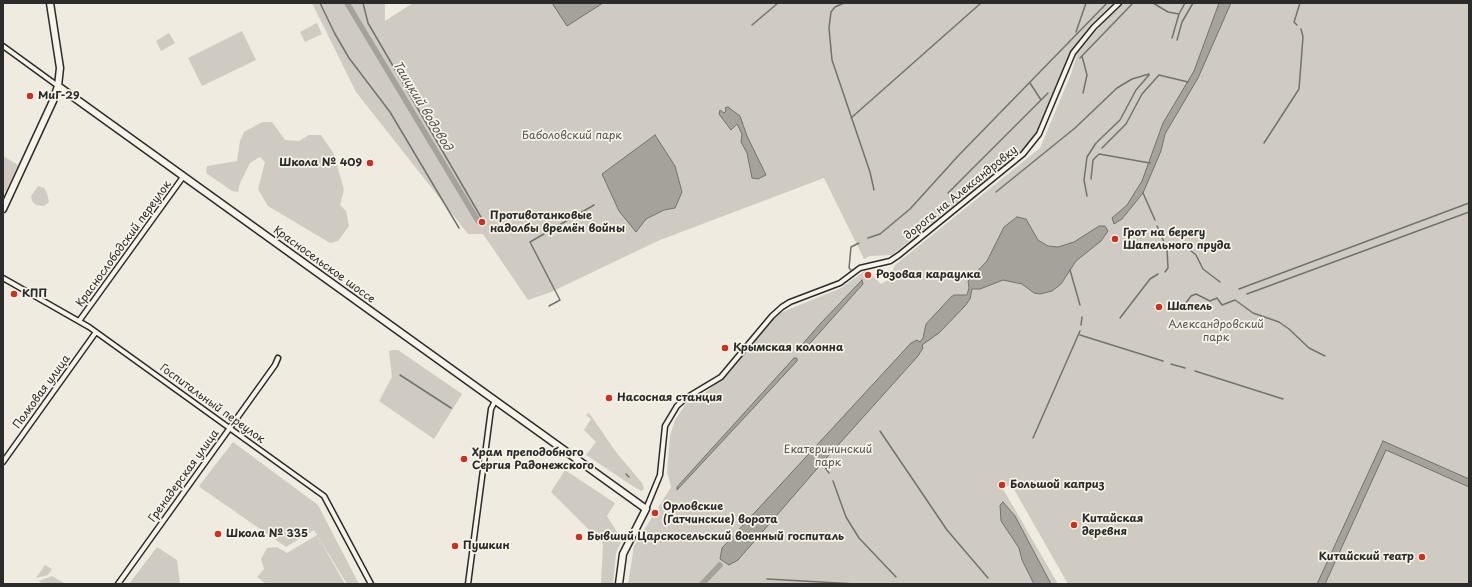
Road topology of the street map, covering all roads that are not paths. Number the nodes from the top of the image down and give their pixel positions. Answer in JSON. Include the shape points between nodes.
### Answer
{"nodes":[{"id":1,"x":50,"y":3,"type":"edge"},
{"id":2,"x":1119,"y":3,"type":"edge"},
{"id":3,"x":3,"y":46,"type":"edge"},
{"id":4,"x":58,"y":86,"type":"junction"},
{"id":5,"x":183,"y":177,"type":"junction"},
{"id":6,"x":3,"y":209,"type":"edge"},
{"id":7,"x":3,"y":278,"type":"edge"},
{"id":8,"x":79,"y":321,"type":"junction"},
{"id":9,"x":96,"y":332,"type":"junction"},
{"id":10,"x":278,"y":358,"type":"dead end"},
{"id":11,"x":495,"y":401,"type":"junction"},
{"id":12,"x":230,"y":428,"type":"junction"},
{"id":13,"x":3,"y":462,"type":"edge"},
{"id":14,"x":646,"y":508,"type":"junction"},
{"id":15,"x":118,"y":584,"type":"edge"},
{"id":16,"x":371,"y":584,"type":"edge"},
{"id":17,"x":468,"y":584,"type":"edge"},
{"id":18,"x":619,"y":584,"type":"edge"}],
"edges":[{"from":1,"to":4,"type":"main road","via":[[60,68]]},
{"from":2,"to":14,"type":"street","name":"дорога на Александровку","via":[[1074,53],[1039,134],[1023,154],[890,261],[860,268],[834,286],[782,307],[721,377],[677,406],[665,426],[660,475]]},
{"from":3,"to":4,"type":"street"},
{"from":4,"to":5,"type":"main road","name":"Красносельское шоссе"},
{"from":4,"to":6,"type":"main road"},
{"from":5,"to":8,"type":"street","name":"Краснослободский переулок"},
{"from":5,"to":11,"type":"main road","name":"Красносельское шоссе"},
{"from":7,"to":8,"type":"street","name":"Госпитальный переулок"},
{"from":8,"to":9,"type":"street","name":"Госпитальный переулок"},
{"from":9,"to":12,"type":"street","name":"Госпитальный переулок"},
{"from":9,"to":13,"type":"street","name":"Полковая улица"},
{"from":10,"to":12,"type":"street","name":"Гренадерская улица"},
{"from":11,"to":14,"type":"main road","name":"Красносельское шоссе"},
{"from":11,"to":17,"type":"street","via":[[491,410]]},
{"from":12,"to":15,"type":"street","name":"Гренадерская улица"},
{"from":12,"to":16,"type":"street","name":"Госпитальный переулок","via":[[324,496]]},
{"from":14,"to":18,"type":"main road","via":[[623,554]]}]}
